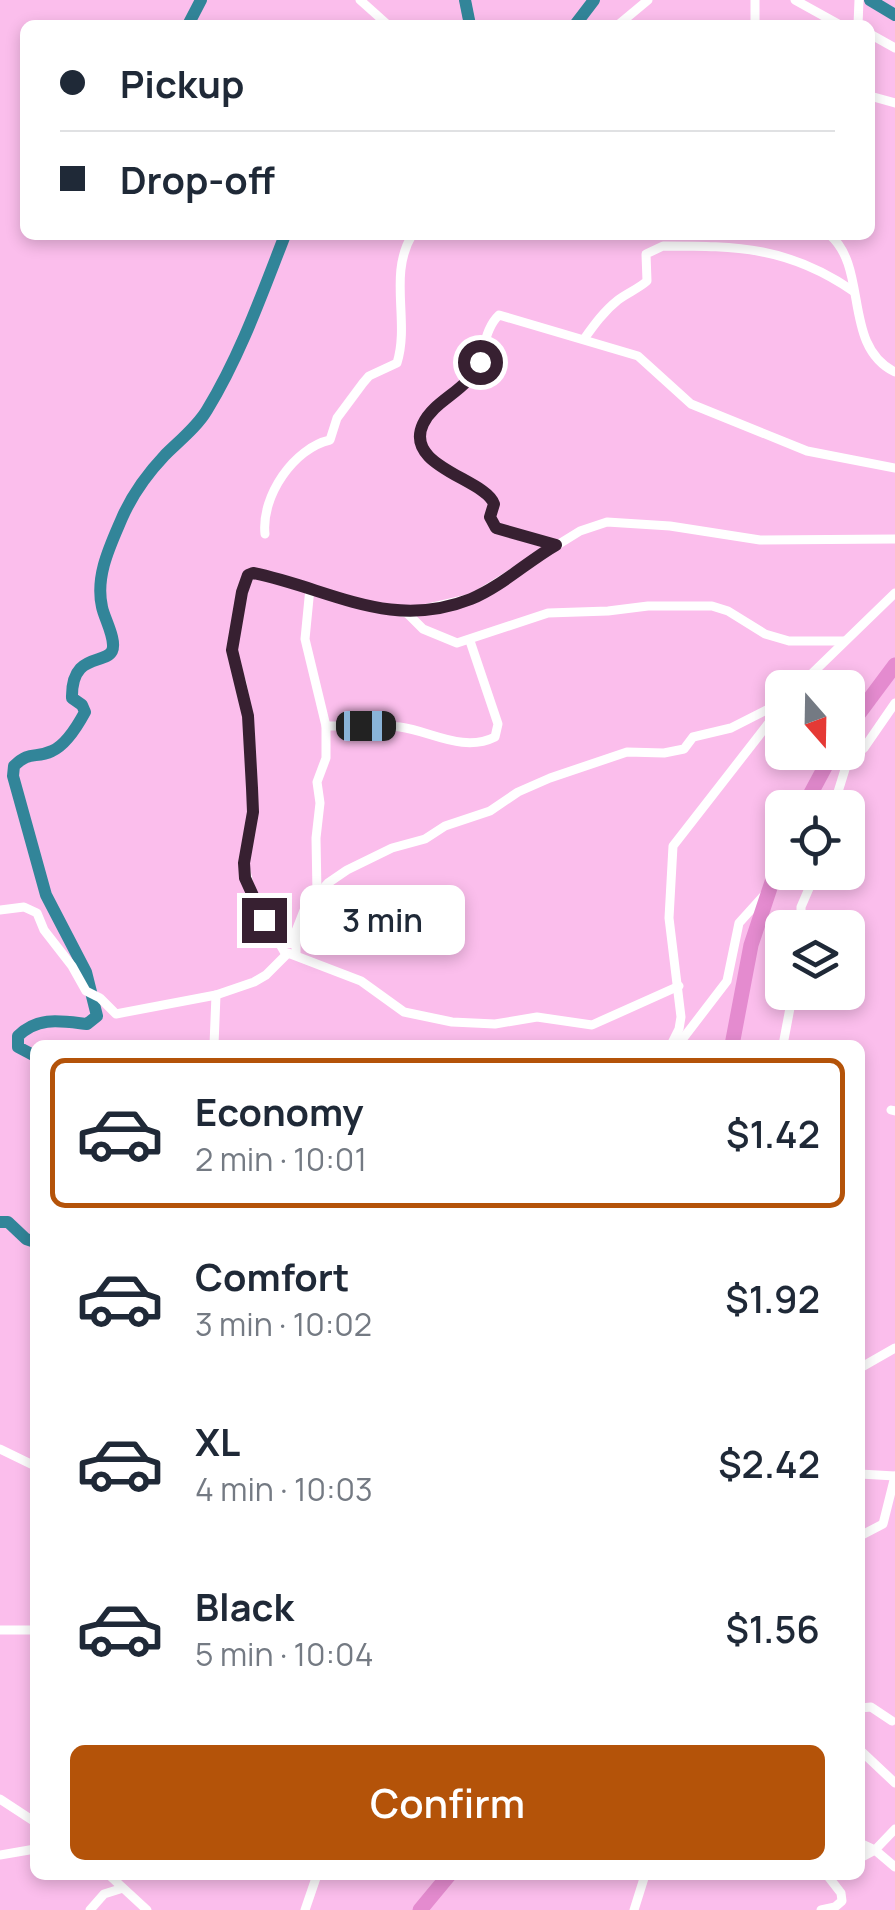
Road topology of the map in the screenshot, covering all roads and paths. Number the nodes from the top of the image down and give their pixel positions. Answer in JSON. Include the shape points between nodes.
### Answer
{"nodes":[{"id":1,"x":360,"y":0,"type":"edge"},
{"id":2,"x":648,"y":0,"type":"edge"},
{"id":3,"x":795,"y":0,"type":"edge"},
{"id":4,"x":382,"y":20,"type":"edge"},
{"id":5,"x":624,"y":20,"type":"edge"},
{"id":6,"x":831,"y":20,"type":"edge"},
{"id":7,"x":410,"y":240,"type":"edge"},
{"id":8,"x":836,"y":240,"type":"edge"},
{"id":9,"x":853,"y":292,"type":"junction"},
{"id":10,"x":584,"y":340,"type":"junction"},
{"id":11,"x":895,"y":372,"type":"edge"},
{"id":12,"x":895,"y":468,"type":"edge"},
{"id":13,"x":265,"y":534,"type":"dead end"},
{"id":14,"x":895,"y":539,"type":"edge"},
{"id":15,"x":556,"y":545,"type":"junction"},
{"id":16,"x":310,"y":588,"type":"junction"},
{"id":17,"x":895,"y":593,"type":"edge"},
{"id":18,"x":407,"y":614,"type":"junction"},
{"id":19,"x":844,"y":640,"type":"junction"},
{"id":20,"x":470,"y":641,"type":"junction"},
{"id":21,"x":895,"y":665,"type":"edge"},
{"id":22,"x":815,"y":670,"type":"edge"},
{"id":23,"x":895,"y":704,"type":"edge"},
{"id":24,"x":865,"y":705,"type":"edge"},
{"id":25,"x":765,"y":712,"type":"edge"},
{"id":26,"x":326,"y":726,"type":"junction"},
{"id":27,"x":765,"y":726,"type":"edge"},
{"id":28,"x":838,"y":790,"type":"edge"},
{"id":29,"x":769,"y":890,"type":"joint"},
{"id":30,"x":318,"y":893,"type":"junction"},
{"id":31,"x":0,"y":910,"type":"edge"},
{"id":32,"x":291,"y":953,"type":"junction"},
{"id":33,"x":679,"y":986,"type":"junction"},
{"id":34,"x":216,"y":995,"type":"junction"},
{"id":35,"x":789,"y":1010,"type":"edge"},
{"id":36,"x":214,"y":1040,"type":"edge"},
{"id":37,"x":676,"y":1040,"type":"edge"},
{"id":38,"x":680,"y":1040,"type":"edge"},
{"id":39,"x":733,"y":1040,"type":"edge"},
{"id":40,"x":783,"y":1040,"type":"edge"},
{"id":41,"x":895,"y":1348,"type":"edge"},
{"id":42,"x":865,"y":1365,"type":"edge"},
{"id":43,"x":0,"y":1449,"type":"edge"},
{"id":44,"x":30,"y":1464,"type":"edge"},
{"id":45,"x":865,"y":1474,"type":"edge"},
{"id":46,"x":895,"y":1476,"type":"edge"},
{"id":47,"x":865,"y":1533,"type":"edge"},
{"id":48,"x":0,"y":1630,"type":"edge"},
{"id":49,"x":30,"y":1630,"type":"edge"},
{"id":50,"x":865,"y":1708,"type":"edge"},
{"id":51,"x":892,"y":1721,"type":"dead end"},
{"id":52,"x":865,"y":1755,"type":"edge"},
{"id":53,"x":895,"y":1783,"type":"edge"},
{"id":54,"x":0,"y":1799,"type":"edge"},
{"id":55,"x":30,"y":1819,"type":"edge"},
{"id":56,"x":895,"y":1829,"type":"edge"},
{"id":57,"x":865,"y":1845,"type":"edge"},
{"id":58,"x":30,"y":1850,"type":"edge"},
{"id":59,"x":875,"y":1850,"type":"junction"},
{"id":60,"x":0,"y":1855,"type":"edge"},
{"id":61,"x":865,"y":1855,"type":"edge"},
{"id":62,"x":895,"y":1867,"type":"edge"},
{"id":63,"x":113,"y":1880,"type":"edge"},
{"id":64,"x":315,"y":1880,"type":"edge"},
{"id":65,"x":445,"y":1880,"type":"edge"},
{"id":66,"x":643,"y":1880,"type":"edge"},
{"id":67,"x":831,"y":1880,"type":"edge"},
{"id":68,"x":120,"y":1889,"type":"junction"},
{"id":69,"x":837,"y":1908,"type":"edge"},
{"id":70,"x":90,"y":1910,"type":"edge"},
{"id":71,"x":147,"y":1910,"type":"edge"},
{"id":72,"x":305,"y":1910,"type":"edge"},
{"id":73,"x":420,"y":1910,"type":"edge"},
{"id":74,"x":634,"y":1910,"type":"edge"},
{"id":75,"x":821,"y":1910,"type":"edge"}],
"edges":[{"from":1,"to":4,"type":"street"},
{"from":2,"to":5,"type":"street"},
{"from":3,"to":6,"type":"street"},
{"from":7,"to":13,"type":"street","via":[[400,263],[404,343],[398,363],[369,376],[337,418],[330,440],[314,444],[280,480],[263,514]]},
{"from":8,"to":9,"type":"street"},
{"from":9,"to":10,"type":"street","via":[[782,254],[663,246],[646,254],[644,286],[620,298]]},
{"from":9,"to":11,"type":"street","via":[[877,364]]},
{"from":10,"to":12,"type":"street","via":[[638,356],[711,414],[807,451]]},
{"from":10,"to":15,"type":"street","via":[[499,315],[468,381],[438,404],[420,439],[436,462],[493,498],[492,524]]},
{"from":14,"to":15,"type":"street","via":[[760,540],[621,520],[580,530]]},
{"from":15,"to":18,"type":"street","via":[[472,598]]},
{"from":16,"to":18,"type":"street"},
{"from":16,"to":26,"type":"street","via":[[305,639]]},
{"from":16,"to":32,"type":"street","via":[[248,575],[232,644],[248,716],[252,788],[245,878],[258,909]]},
{"from":17,"to":19,"type":"street"},
{"from":18,"to":20,"type":"street","via":[[437,636]]},
{"from":19,"to":20,"type":"street","via":[[788,641],[728,611],[696,605],[548,613]]},
{"from":19,"to":22,"type":"street"},
{"from":20,"to":26,"type":"street","via":[[498,724],[495,738],[461,743],[398,727]]},
{"from":21,"to":24,"type":"highway"},
{"from":23,"to":28,"type":"street","via":[[847,764]]},
{"from":25,"to":30,"type":"street","via":[[693,737],[684,749],[618,754],[536,783],[490,812],[347,870]]},
{"from":26,"to":30,"type":"street","via":[[326,758],[317,782]]},
{"from":27,"to":33,"type":"street","via":[[672,846],[669,918]]},
{"from":29,"to":38,"type":"street","via":[[739,923],[727,981]]},
{"from":29,"to":39,"type":"highway"},
{"from":30,"to":32,"type":"street"},
{"from":31,"to":34,"type":"street","via":[[37,913],[86,991],[116,1014]]},
{"from":32,"to":33,"type":"street","via":[[361,981],[404,1012],[452,1022],[538,1016],[592,1025]]},
{"from":32,"to":34,"type":"street","via":[[261,979]]},
{"from":33,"to":37,"type":"street"},
{"from":34,"to":36,"type":"street"},
{"from":35,"to":40,"type":"street"},
{"from":41,"to":42,"type":"street"},
{"from":43,"to":44,"type":"street"},
{"from":45,"to":46,"type":"street"},
{"from":46,"to":47,"type":"street","via":[[883,1524]]},
{"from":48,"to":49,"type":"street"},
{"from":50,"to":51,"type":"street"},
{"from":52,"to":53,"type":"street"},
{"from":54,"to":55,"type":"street"},
{"from":56,"to":59,"type":"street"},
{"from":57,"to":59,"type":"street"},
{"from":58,"to":60,"type":"street"},
{"from":59,"to":61,"type":"street"},
{"from":59,"to":62,"type":"street"},
{"from":63,"to":68,"type":"street"},
{"from":64,"to":72,"type":"street"},
{"from":65,"to":73,"type":"highway"},
{"from":66,"to":74,"type":"street"},
{"from":67,"to":69,"type":"street","via":[[841,1893]]},
{"from":68,"to":70,"type":"street","via":[[104,1894]]},
{"from":68,"to":71,"type":"street"},
{"from":69,"to":75,"type":"street"}]}
